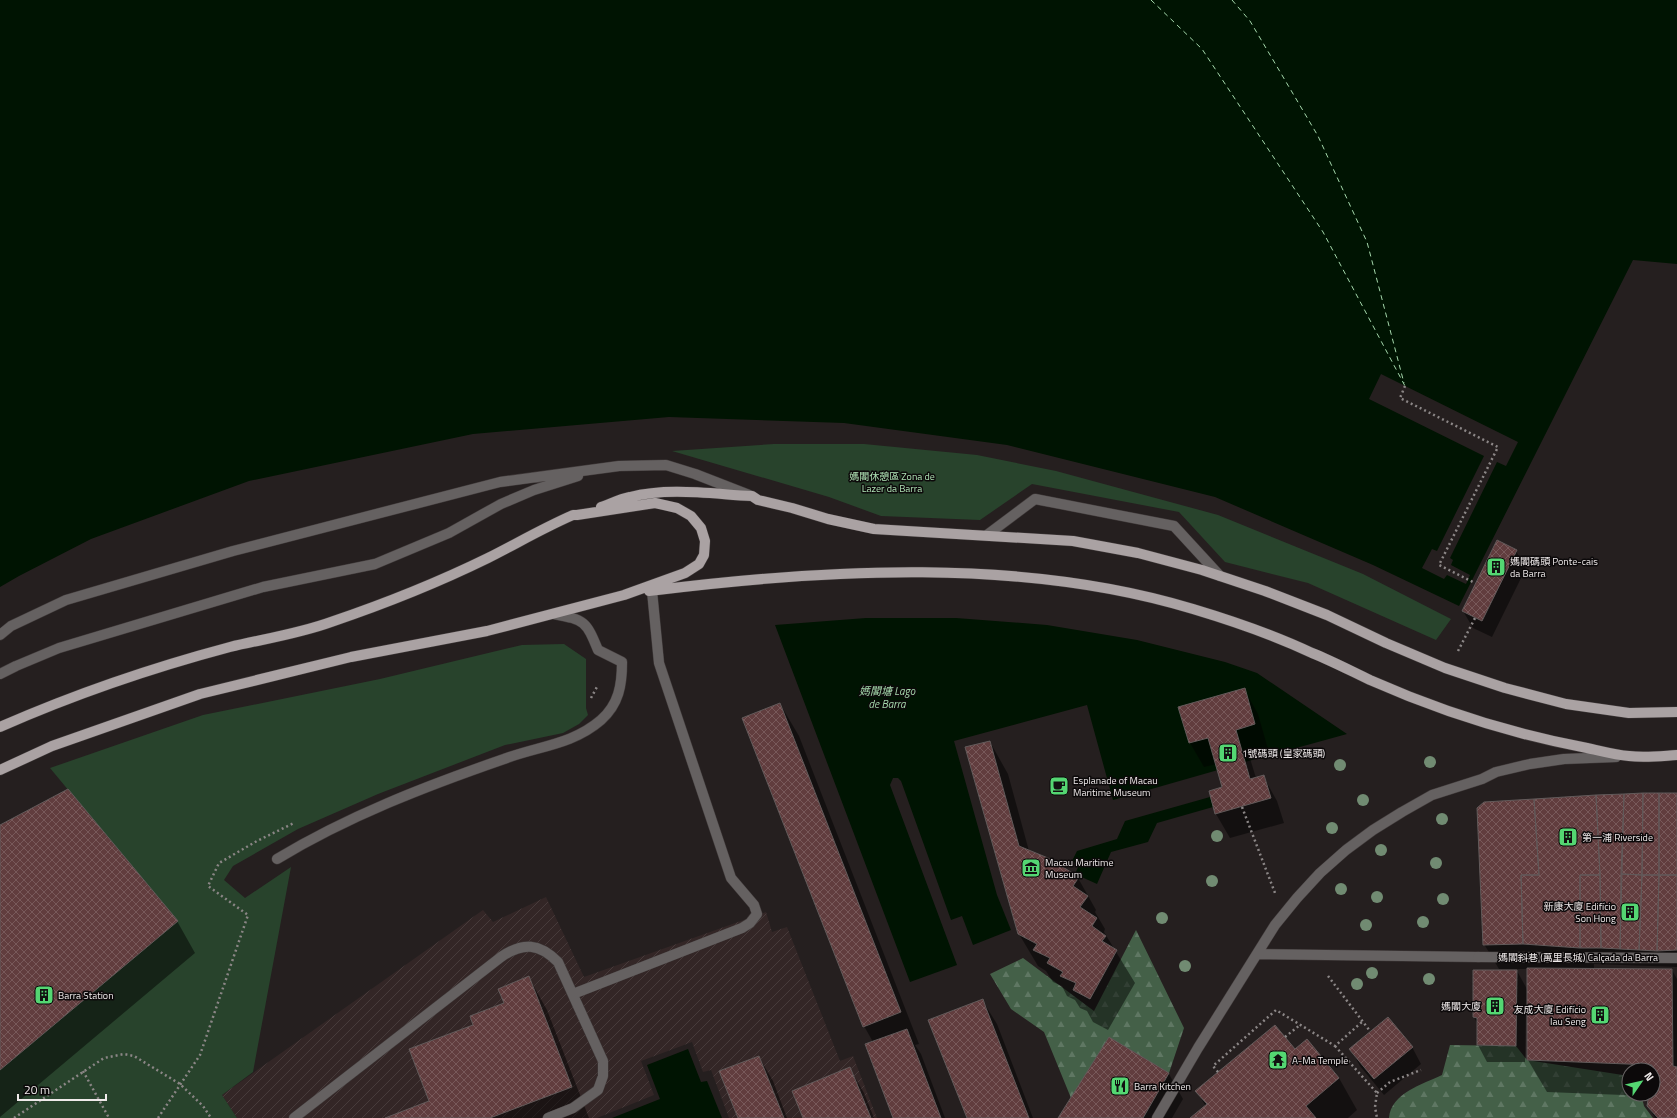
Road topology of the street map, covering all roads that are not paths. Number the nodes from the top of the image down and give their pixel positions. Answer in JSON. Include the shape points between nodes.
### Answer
{"nodes":[{"id":1,"x":619,"y":466,"type":"junction"},
{"id":2,"x":752,"y":496,"type":"junction"},
{"id":3,"x":577,"y":516,"type":"junction"},
{"id":4,"x":987,"y":535,"type":"junction"},
{"id":5,"x":1220,"y":576,"type":"junction"},
{"id":6,"x":652,"y":591,"type":"junction"},
{"id":7,"x":624,"y":595,"type":"junction"},
{"id":8,"x":554,"y":614,"type":"junction"},
{"id":9,"x":0,"y":635,"type":"edge"},
{"id":10,"x":0,"y":674,"type":"edge"},
{"id":11,"x":1677,"y":712,"type":"edge"},
{"id":12,"x":0,"y":726,"type":"edge"},
{"id":13,"x":1677,"y":755,"type":"edge"},
{"id":14,"x":1630,"y":756,"type":"junction"},
{"id":15,"x":0,"y":770,"type":"edge"},
{"id":16,"x":277,"y":859,"type":"dead end"},
{"id":17,"x":1257,"y":954,"type":"junction"},
{"id":18,"x":1677,"y":958,"type":"edge"},
{"id":19,"x":573,"y":994,"type":"junction"},
{"id":20,"x":294,"y":1118,"type":"edge"},
{"id":21,"x":548,"y":1118,"type":"edge"},
{"id":22,"x":1157,"y":1118,"type":"edge"}],
"edges":[{"from":1,"to":2,"type":"street","via":[[666,465]]},
{"from":1,"to":9,"type":"street","via":[[500,482],[232,551],[66,600],[11,626]]},
{"from":1,"to":10,"type":"street","via":[[534,490],[501,504],[449,532],[375,564],[262,587],[59,648]]},
{"from":2,"to":3,"type":"main road","via":[[656,493],[630,497]]},
{"from":2,"to":4,"type":"main road","via":[[758,500],[828,519],[874,529]]},
{"from":3,"to":7,"type":"main road","via":[[655,503],[677,508],[691,516],[701,528],[705,548],[699,564],[673,579]]},
{"from":3,"to":12,"type":"main road","via":[[573,515],[554,523],[487,558],[389,601],[329,623],[116,680]]},
{"from":4,"to":5,"type":"main road","via":[[1073,541],[1138,553]]},
{"from":4,"to":5,"type":"street","via":[[1035,499],[1174,526]]},
{"from":5,"to":11,"type":"main road","via":[[1327,615],[1449,669],[1504,688],[1566,704],[1629,713]]},
{"from":6,"to":7,"type":"main road"},
{"from":6,"to":14,"type":"main road","via":[[850,574],[942,573],[1007,576],[1130,592],[1252,628],[1431,705],[1494,727],[1558,743]]},
{"from":6,"to":19,"type":"street","via":[[660,663],[731,878],[754,905],[757,914],[742,928]]},
{"from":7,"to":8,"type":"main road"},
{"from":8,"to":15,"type":"main road","via":[[488,631],[350,657],[200,694],[52,746]]},
{"from":8,"to":16,"type":"street","via":[[575,618],[585,623],[598,650],[622,662],[620,693],[615,705],[602,719],[564,742],[505,758],[364,813]]},
{"from":13,"to":14,"type":"main road"},
{"from":14,"to":17,"type":"street","via":[[1564,759],[1530,764],[1496,772],[1432,795],[1373,830],[1320,873],[1283,915]]},
{"from":17,"to":18,"type":"street","name":"媽閣斜巷 (萬里長城) Calçada da Barra"},
{"from":17,"to":22,"type":"street"},
{"from":19,"to":20,"type":"street","via":[[558,962],[549,953],[537,947],[511,949]]},
{"from":19,"to":21,"type":"street","via":[[603,1061],[603,1076],[598,1090],[573,1108]]}]}
